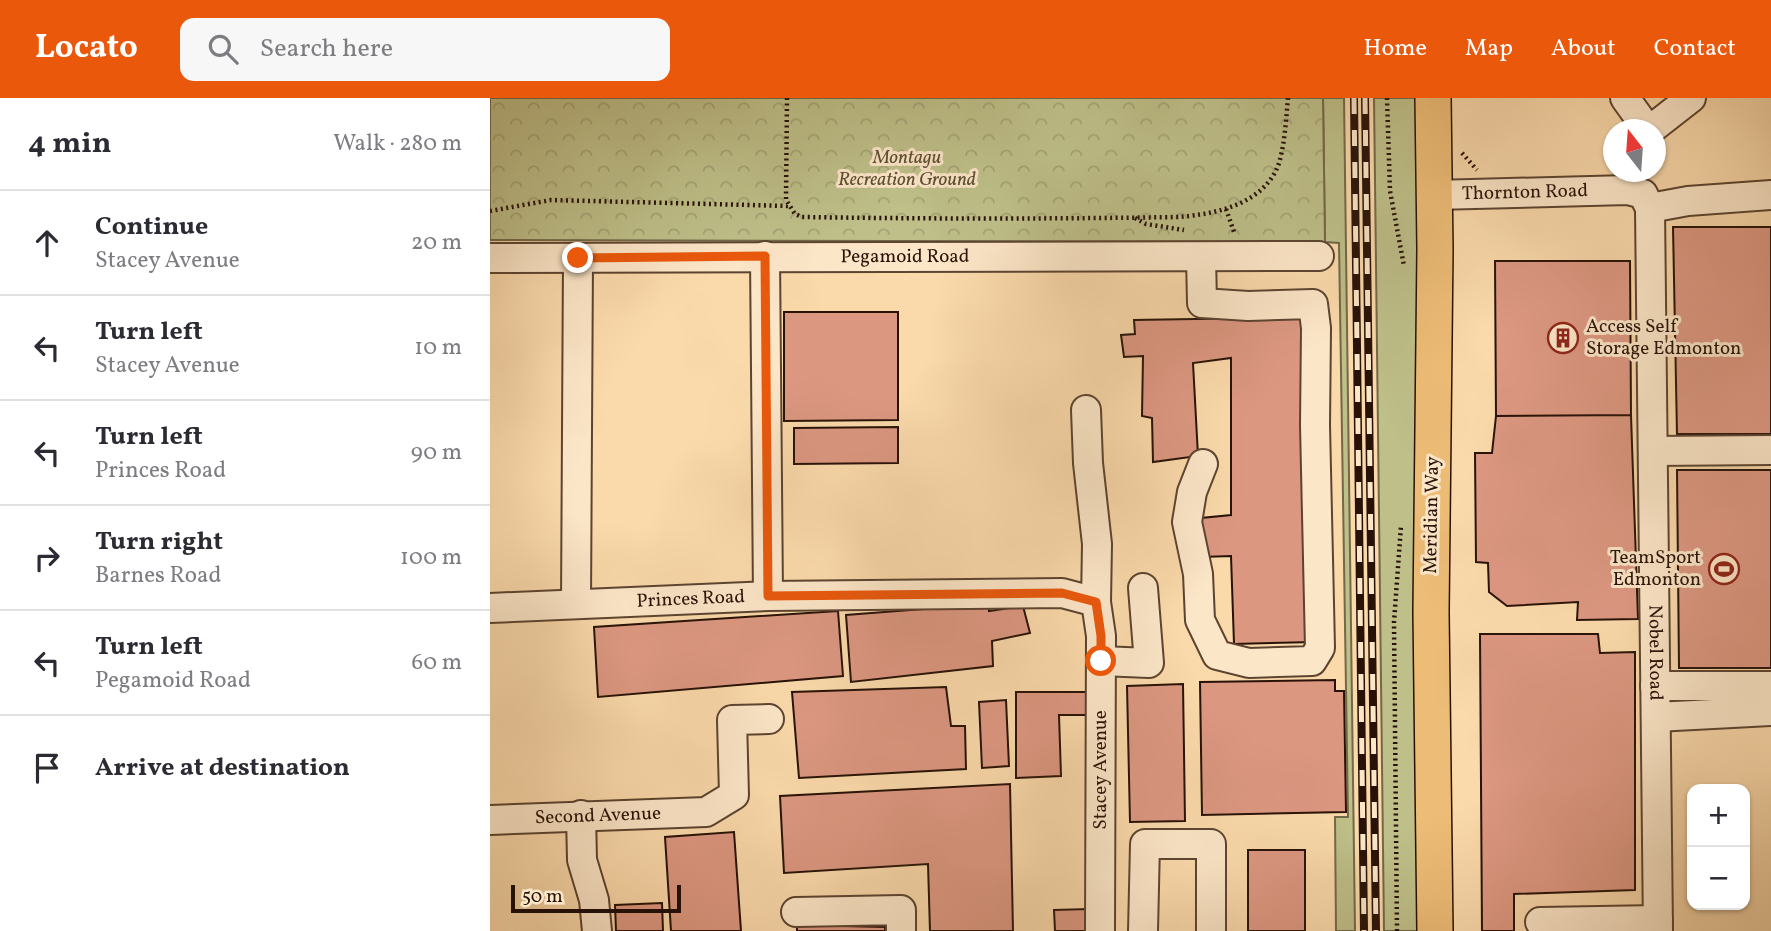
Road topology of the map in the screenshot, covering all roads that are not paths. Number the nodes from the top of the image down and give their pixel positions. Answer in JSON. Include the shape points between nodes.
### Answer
{"nodes":[{"id":1,"x":1433,"y":98,"type":"edge"},
{"id":2,"x":1625,"y":98,"type":"edge"},
{"id":3,"x":1691,"y":98,"type":"edge"},
{"id":4,"x":1641,"y":119,"type":"edge"},
{"id":5,"x":1663,"y":119,"type":"edge"},
{"id":6,"x":1646,"y":191,"type":"edge"},
{"id":7,"x":1434,"y":195,"type":"junction"},
{"id":8,"x":1771,"y":195,"type":"edge"},
{"id":9,"x":765,"y":256,"type":"junction"},
{"id":10,"x":1320,"y":256,"type":"dead end"},
{"id":11,"x":1201,"y":257,"type":"junction"},
{"id":12,"x":490,"y":258,"type":"edge"},
{"id":13,"x":578,"y":258,"type":"junction"},
{"id":14,"x":1086,"y":410,"type":"dead end"},
{"id":15,"x":1771,"y":450,"type":"edge"},
{"id":16,"x":1653,"y":452,"type":"junction"},
{"id":17,"x":1203,"y":464,"type":"dead end"},
{"id":18,"x":1143,"y":588,"type":"dead end"},
{"id":19,"x":768,"y":596,"type":"junction"},
{"id":20,"x":1096,"y":602,"type":"junction"},
{"id":21,"x":576,"y":603,"type":"junction"},
{"id":22,"x":490,"y":608,"type":"edge"},
{"id":23,"x":1101,"y":661,"type":"junction"},
{"id":24,"x":1655,"y":686,"type":"junction"},
{"id":25,"x":1771,"y":686,"type":"edge"},
{"id":26,"x":1771,"y":711,"type":"edge"},
{"id":27,"x":1656,"y":717,"type":"junction"},
{"id":28,"x":769,"y":719,"type":"dead end"},
{"id":29,"x":581,"y":815,"type":"junction"},
{"id":30,"x":490,"y":820,"type":"edge"},
{"id":31,"x":796,"y":912,"type":"dead end"},
{"id":32,"x":1539,"y":922,"type":"dead end"},
{"id":33,"x":1658,"y":926,"type":"edge"},
{"id":34,"x":597,"y":931,"type":"edge"},
{"id":35,"x":901,"y":931,"type":"edge"},
{"id":36,"x":1100,"y":931,"type":"edge"},
{"id":37,"x":1143,"y":931,"type":"edge"},
{"id":38,"x":1211,"y":931,"type":"edge"},
{"id":39,"x":1435,"y":931,"type":"edge"}],
"edges":[{"from":1,"to":7,"type":"main road","name":"Meridian Way"},
{"from":2,"to":4,"type":"street"},
{"from":3,"to":5,"type":"street"},
{"from":6,"to":7,"type":"street","name":"Thornton Road"},
{"from":6,"to":8,"type":"street","name":"Thornton Road","via":[[1688,201]]},
{"from":6,"to":16,"type":"street","name":"Nobel Road"},
{"from":7,"to":39,"type":"main road","name":"Meridian Way","via":[[1431,612]]},
{"from":9,"to":11,"type":"street","name":"Pegamoid Road"},
{"from":9,"to":13,"type":"street","name":"Pegamoid Road"},
{"from":9,"to":19,"type":"street"},
{"from":10,"to":11,"type":"street","name":"Pegamoid Road"},
{"from":11,"to":17,"type":"street","via":[[1202,303],[1313,304],[1317,328],[1320,648],[1312,662],[1249,663],[1217,655],[1200,620],[1198,574],[1187,522]]},
{"from":12,"to":13,"type":"street","name":"Pegamoid Road"},
{"from":13,"to":21,"type":"street"},
{"from":14,"to":20,"type":"street","name":"Stacey Avenue","via":[[1097,544]]},
{"from":15,"to":16,"type":"street"},
{"from":16,"to":24,"type":"street","name":"Nobel Road"},
{"from":18,"to":23,"type":"street","via":[[1149,663]]},
{"from":19,"to":20,"type":"street","name":"Princes Road","via":[[1062,593]]},
{"from":19,"to":21,"type":"street","name":"Princes Road"},
{"from":20,"to":23,"type":"street","name":"Stacey Avenue"},
{"from":21,"to":22,"type":"street","name":"Princes Road"},
{"from":23,"to":36,"type":"street","name":"Stacey Avenue"},
{"from":24,"to":25,"type":"street"},
{"from":24,"to":27,"type":"street","name":"Nobel Road"},
{"from":26,"to":27,"type":"street"},
{"from":27,"to":33,"type":"street","name":"Nobel Road"},
{"from":28,"to":29,"type":"street","name":"Second Avenue","via":[[733,720],[734,795],[706,812]]},
{"from":29,"to":30,"type":"street","name":"Second Avenue"},
{"from":29,"to":34,"type":"street","via":[[582,860]]},
{"from":31,"to":35,"type":"street","via":[[901,910]]},
{"from":32,"to":33,"type":"street"},
{"from":37,"to":38,"type":"street","via":[[1145,844],[1211,844]]}]}
